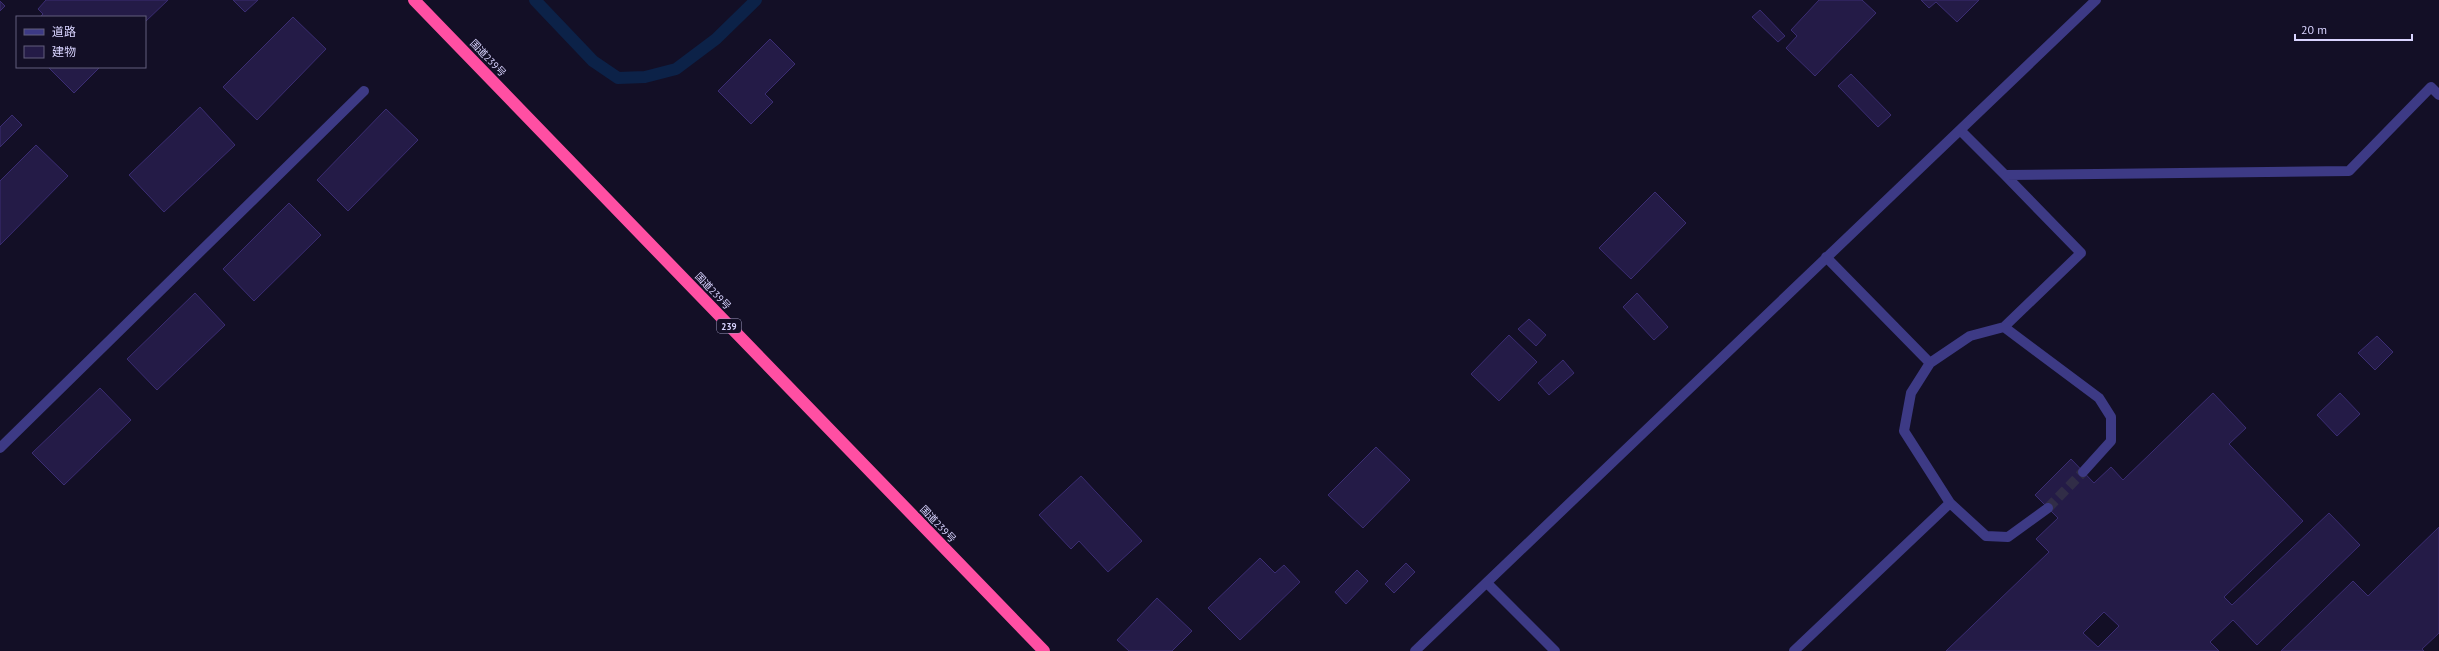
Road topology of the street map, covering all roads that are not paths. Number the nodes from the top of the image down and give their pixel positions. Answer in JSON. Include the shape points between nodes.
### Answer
{"nodes":[{"id":1,"x":414,"y":0,"type":"edge"},
{"id":2,"x":2096,"y":0,"type":"edge"},
{"id":3,"x":364,"y":91,"type":"dead end"},
{"id":4,"x":2439,"y":95,"type":"edge"},
{"id":5,"x":1960,"y":130,"type":"junction"},
{"id":6,"x":2005,"y":175,"type":"junction"},
{"id":7,"x":1826,"y":257,"type":"junction"},
{"id":8,"x":2004,"y":327,"type":"junction"},
{"id":9,"x":1930,"y":363,"type":"junction"},
{"id":10,"x":0,"y":448,"type":"edge"},
{"id":11,"x":2083,"y":472,"type":"tunnel mouth"},
{"id":12,"x":1950,"y":503,"type":"junction"},
{"id":13,"x":2048,"y":508,"type":"tunnel mouth"},
{"id":14,"x":1486,"y":583,"type":"junction"},
{"id":15,"x":1044,"y":651,"type":"edge"},
{"id":16,"x":1415,"y":651,"type":"edge"},
{"id":17,"x":1555,"y":651,"type":"edge"},
{"id":18,"x":1794,"y":651,"type":"edge"}],
"edges":[{"from":1,"to":15,"type":"highway","name":"国道239号","number":"239"},
{"from":2,"to":5,"type":"street"},
{"from":3,"to":10,"type":"street"},
{"from":4,"to":6,"type":"street","via":[[2431,87],[2349,171]]},
{"from":5,"to":6,"type":"street"},
{"from":5,"to":7,"type":"street"},
{"from":6,"to":8,"type":"street","via":[[2081,253]]},
{"from":7,"to":9,"type":"street"},
{"from":7,"to":14,"type":"street"},
{"from":8,"to":9,"type":"street","via":[[1970,336]]},
{"from":8,"to":11,"type":"street","via":[[2099,398],[2111,417],[2111,441]]},
{"from":9,"to":12,"type":"street","via":[[1911,393],[1904,431]]},
{"from":12,"to":13,"type":"street","via":[[1986,536],[2008,537]]},
{"from":12,"to":18,"type":"street"},
{"from":14,"to":16,"type":"street"},
{"from":14,"to":17,"type":"street"}]}
